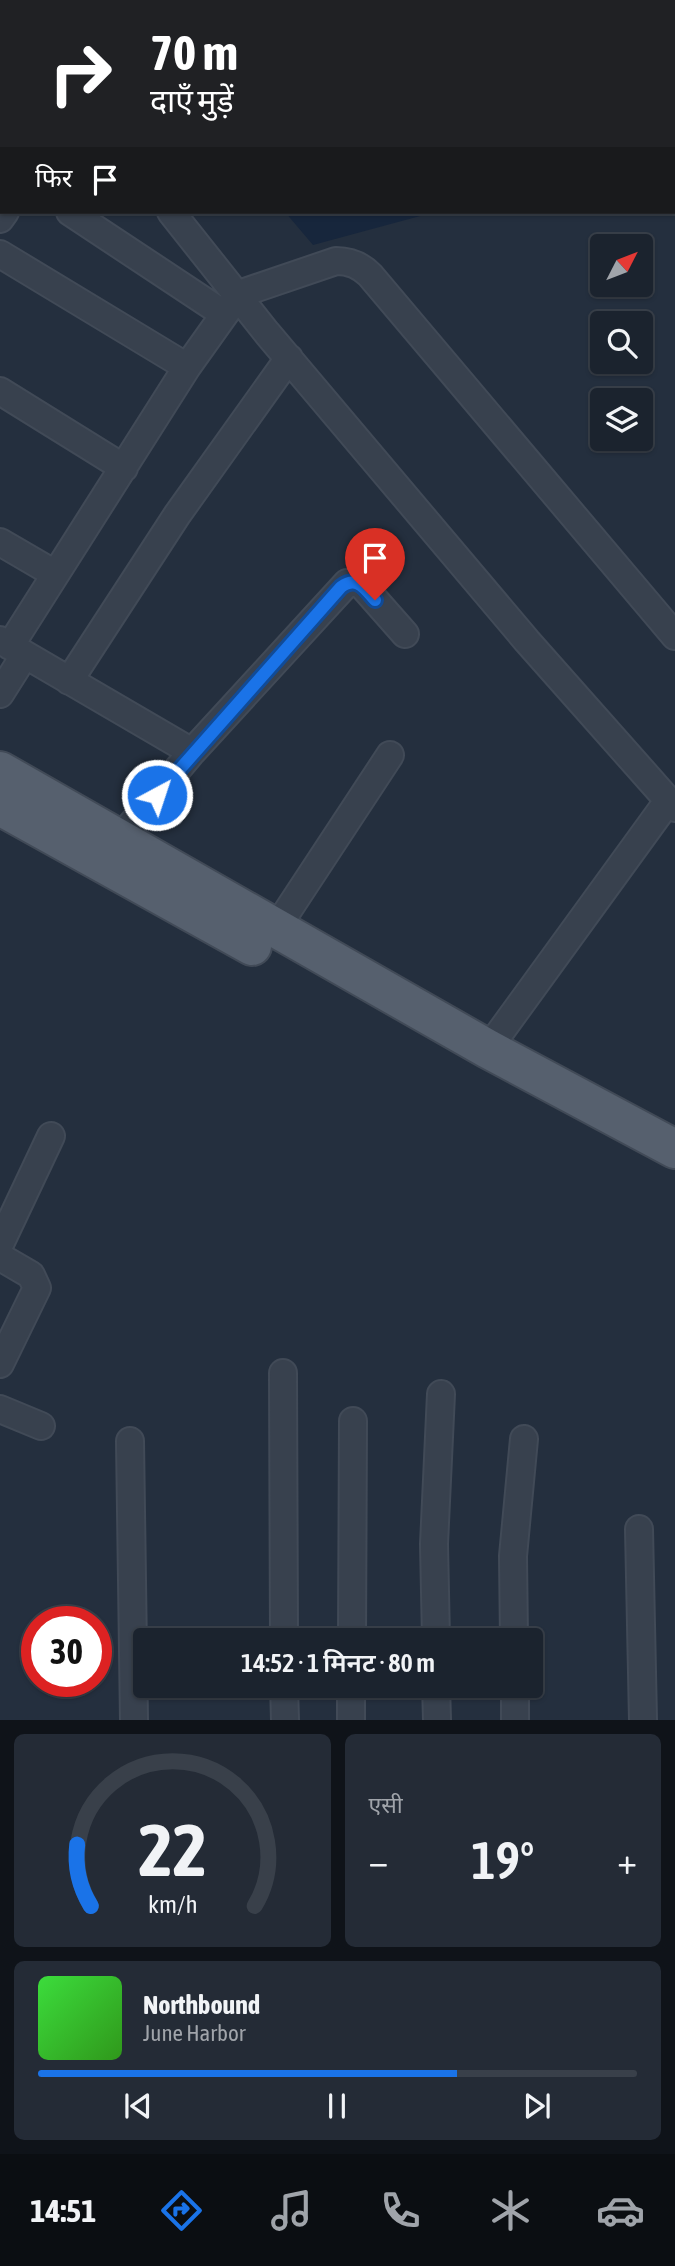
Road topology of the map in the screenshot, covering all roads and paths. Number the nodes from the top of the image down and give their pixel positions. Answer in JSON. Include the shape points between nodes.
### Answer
{"nodes":[{"id":1,"x":74,"y":214,"type":"edge"},
{"id":2,"x":172,"y":214,"type":"edge"},
{"id":3,"x":0,"y":254,"type":"edge"},
{"id":4,"x":231,"y":304,"type":"junction"},
{"id":5,"x":289,"y":358,"type":"junction"},
{"id":6,"x":187,"y":367,"type":"junction"},
{"id":7,"x":0,"y":391,"type":"edge"},
{"id":8,"x":124,"y":468,"type":"junction"},
{"id":9,"x":0,"y":542,"type":"edge"},
{"id":10,"x":55,"y":574,"type":"junction"},
{"id":11,"x":405,"y":634,"type":"dead end"},
{"id":12,"x":675,"y":636,"type":"edge"},
{"id":13,"x":11,"y":647,"type":"edge"},
{"id":14,"x":69,"y":681,"type":"junction"},
{"id":15,"x":0,"y":694,"type":"edge"},
{"id":16,"x":192,"y":752,"type":"junction"},
{"id":17,"x":390,"y":755,"type":"dead end"},
{"id":18,"x":0,"y":771,"type":"edge"},
{"id":19,"x":671,"y":805,"type":"edge"},
{"id":20,"x":0,"y":806,"type":"edge"},
{"id":21,"x":121,"y":838,"type":"junction"},
{"id":22,"x":275,"y":930,"type":"junction"},
{"id":23,"x":488,"y":1049,"type":"junction"},
{"id":24,"x":601,"y":1123,"type":"junction"},
{"id":25,"x":51,"y":1136,"type":"dead end"},
{"id":26,"x":675,"y":1149,"type":"edge"},
{"id":27,"x":675,"y":1176,"type":"edge"},
{"id":28,"x":0,"y":1244,"type":"edge"},
{"id":29,"x":0,"y":1257,"type":"edge"},
{"id":30,"x":0,"y":1364,"type":"edge"},
{"id":31,"x":283,"y":1373,"type":"dead end"},
{"id":32,"x":441,"y":1394,"type":"dead end"},
{"id":33,"x":0,"y":1409,"type":"edge"},
{"id":34,"x":353,"y":1421,"type":"dead end"},
{"id":35,"x":41,"y":1426,"type":"dead end"},
{"id":36,"x":524,"y":1439,"type":"dead end"},
{"id":37,"x":130,"y":1441,"type":"dead end"},
{"id":38,"x":639,"y":1529,"type":"dead end"},
{"id":39,"x":284,"y":1628,"type":"edge"},
{"id":40,"x":352,"y":1628,"type":"edge"},
{"id":41,"x":436,"y":1628,"type":"edge"},
{"id":42,"x":514,"y":1628,"type":"edge"},
{"id":43,"x":284,"y":1698,"type":"edge"},
{"id":44,"x":351,"y":1698,"type":"edge"},
{"id":45,"x":436,"y":1698,"type":"edge"},
{"id":46,"x":515,"y":1698,"type":"edge"},
{"id":47,"x":134,"y":1720,"type":"edge"},
{"id":48,"x":285,"y":1720,"type":"edge"},
{"id":49,"x":351,"y":1720,"type":"edge"},
{"id":50,"x":437,"y":1720,"type":"edge"},
{"id":51,"x":515,"y":1720,"type":"edge"},
{"id":52,"x":643,"y":1720,"type":"edge"}],
"edges":[{"from":1,"to":4,"type":"street"},
{"from":2,"to":4,"type":"street"},
{"from":3,"to":6,"type":"street"},
{"from":4,"to":5,"type":"street"},
{"from":4,"to":6,"type":"street"},
{"from":4,"to":12,"type":"street","via":[[336,261],[362,267]]},
{"from":5,"to":14,"type":"street","via":[[177,515]]},
{"from":5,"to":19,"type":"street"},
{"from":6,"to":8,"type":"street"},
{"from":7,"to":8,"type":"street"},
{"from":8,"to":10,"type":"street"},
{"from":9,"to":10,"type":"street"},
{"from":10,"to":13,"type":"street"},
{"from":11,"to":16,"type":"street","via":[[360,583],[347,583]]},
{"from":13,"to":14,"type":"street"},
{"from":13,"to":15,"type":"street"},
{"from":14,"to":16,"type":"street"},
{"from":16,"to":21,"type":"street"},
{"from":17,"to":22,"type":"street"},
{"from":18,"to":21,"type":"main road"},
{"from":19,"to":23,"type":"street"},
{"from":20,"to":24,"type":"main road"},
{"from":21,"to":22,"type":"main road"},
{"from":22,"to":23,"type":"main road"},
{"from":23,"to":24,"type":"main road"},
{"from":24,"to":26,"type":"main road"},
{"from":24,"to":27,"type":"main road"},
{"from":25,"to":28,"type":"street"},
{"from":29,"to":30,"type":"street","via":[[31,1275],[37,1288]]},
{"from":31,"to":39,"type":"street"},
{"from":32,"to":41,"type":"street","via":[[434,1544]]},
{"from":33,"to":35,"type":"street"},
{"from":34,"to":40,"type":"street"},
{"from":36,"to":42,"type":"street","via":[[513,1556]]},
{"from":37,"to":47,"type":"street"},
{"from":38,"to":52,"type":"street"},
{"from":43,"to":48,"type":"street"},
{"from":44,"to":49,"type":"street"},
{"from":45,"to":50,"type":"street"},
{"from":46,"to":51,"type":"street"}]}
